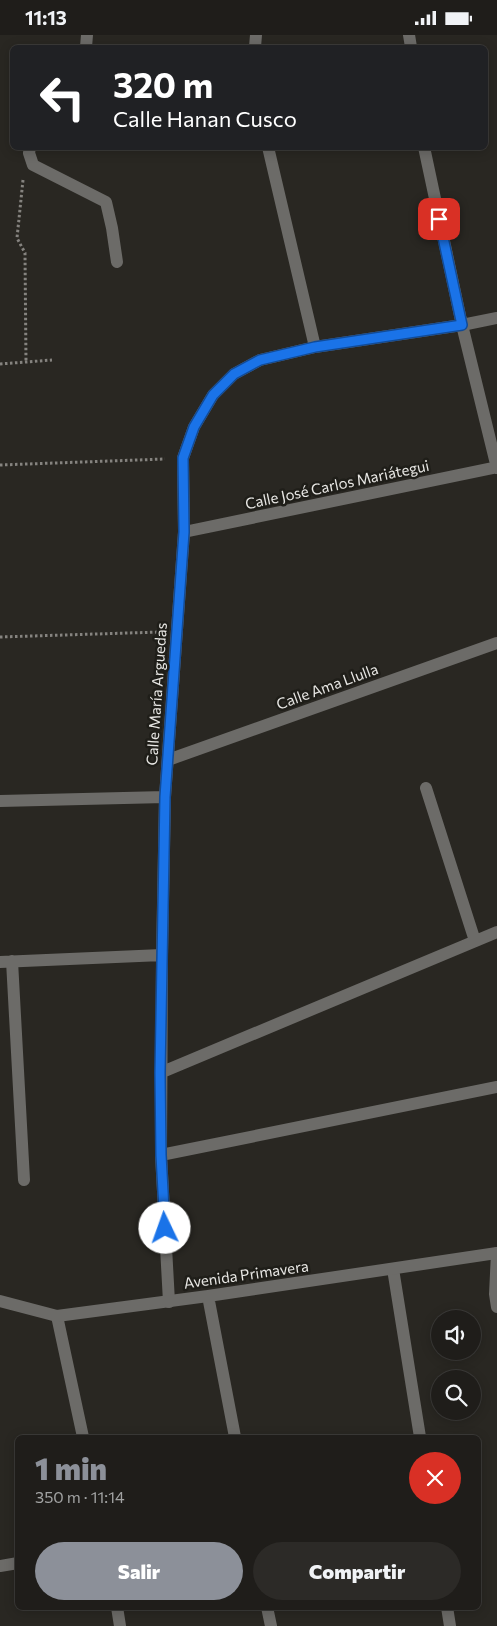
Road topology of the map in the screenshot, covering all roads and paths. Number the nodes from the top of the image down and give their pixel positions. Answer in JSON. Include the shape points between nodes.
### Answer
{"nodes":[{"id":1,"x":29,"y":150,"type":"edge"},
{"id":2,"x":269,"y":150,"type":"edge"},
{"id":3,"x":425,"y":150,"type":"edge"},
{"id":4,"x":23,"y":180,"type":"dead end"},
{"id":5,"x":116,"y":262,"type":"dead end"},
{"id":6,"x":497,"y":318,"type":"edge"},
{"id":7,"x":462,"y":325,"type":"junction"},
{"id":8,"x":315,"y":347,"type":"junction"},
{"id":9,"x":52,"y":360,"type":"dead end"},
{"id":10,"x":26,"y":362,"type":"junction"},
{"id":11,"x":0,"y":364,"type":"edge"},
{"id":12,"x":183,"y":458,"type":"junction"},
{"id":13,"x":0,"y":465,"type":"edge"},
{"id":14,"x":497,"y":467,"type":"edge"},
{"id":15,"x":184,"y":532,"type":"junction"},
{"id":16,"x":176,"y":632,"type":"junction"},
{"id":17,"x":0,"y":637,"type":"edge"},
{"id":18,"x":497,"y":643,"type":"edge"},
{"id":19,"x":168,"y":760,"type":"junction"},
{"id":20,"x":426,"y":788,"type":"dead end"},
{"id":21,"x":165,"y":797,"type":"junction"},
{"id":22,"x":0,"y":801,"type":"edge"},
{"id":23,"x":497,"y":932,"type":"edge"},
{"id":24,"x":475,"y":941,"type":"junction"},
{"id":25,"x":162,"y":955,"type":"junction"},
{"id":26,"x":6,"y":961,"type":"edge"},
{"id":27,"x":160,"y":1073,"type":"junction"},
{"id":28,"x":497,"y":1087,"type":"edge"},
{"id":29,"x":161,"y":1155,"type":"junction"},
{"id":30,"x":24,"y":1180,"type":"dead end"},
{"id":31,"x":497,"y":1253,"type":"edge"},
{"id":32,"x":393,"y":1269,"type":"junction"},
{"id":33,"x":208,"y":1296,"type":"junction"},
{"id":34,"x":0,"y":1301,"type":"edge"},
{"id":35,"x":168,"y":1302,"type":"junction"},
{"id":36,"x":497,"y":1307,"type":"edge"},
{"id":37,"x":57,"y":1316,"type":"junction"},
{"id":38,"x":83,"y":1435,"type":"edge"},
{"id":39,"x":235,"y":1435,"type":"edge"},
{"id":40,"x":420,"y":1435,"type":"edge"},
{"id":41,"x":15,"y":1564,"type":"edge"},
{"id":42,"x":0,"y":1566,"type":"edge"},
{"id":43,"x":117,"y":1610,"type":"edge"},
{"id":44,"x":268,"y":1610,"type":"edge"},
{"id":45,"x":447,"y":1610,"type":"edge"},
{"id":46,"x":120,"y":1626,"type":"edge"},
{"id":47,"x":271,"y":1626,"type":"edge"},
{"id":48,"x":450,"y":1626,"type":"edge"}],
"edges":[{"from":1,"to":5,"type":"street","via":[[33,165],[106,203]]},
{"from":2,"to":8,"type":"street"},
{"from":3,"to":7,"type":"street"},
{"from":4,"to":10,"type":"path","via":[[17,238],[24,253]]},
{"from":6,"to":7,"type":"street","name":"Calle María Arguedas"},
{"from":7,"to":8,"type":"street","name":"Calle María Arguedas"},
{"from":7,"to":14,"type":"street"},
{"from":8,"to":12,"type":"street","name":"Calle María Arguedas","via":[[260,360],[234,374],[208,403],[194,427]]},
{"from":9,"to":10,"type":"path"},
{"from":10,"to":11,"type":"path"},
{"from":12,"to":13,"type":"path"},
{"from":12,"to":15,"type":"street","name":"Calle María Arguedas"},
{"from":14,"to":15,"type":"street","name":"Calle José Carlos Mariátegui"},
{"from":15,"to":16,"type":"street","name":"Calle María Arguedas"},
{"from":16,"to":17,"type":"path"},
{"from":16,"to":19,"type":"street","name":"Calle María Arguedas"},
{"from":18,"to":19,"type":"street","name":"Calle Ama Llulla"},
{"from":19,"to":21,"type":"street","name":"Calle María Arguedas"},
{"from":20,"to":24,"type":"street"},
{"from":21,"to":22,"type":"street"},
{"from":21,"to":25,"type":"street","name":"Calle María Arguedas"},
{"from":23,"to":24,"type":"street"},
{"from":24,"to":27,"type":"street"},
{"from":25,"to":26,"type":"street"},
{"from":25,"to":27,"type":"street","name":"Calle María Arguedas"},
{"from":26,"to":30,"type":"street"},
{"from":27,"to":29,"type":"street","name":"Calle María Arguedas"},
{"from":28,"to":29,"type":"street"},
{"from":29,"to":35,"type":"street","name":"Calle María Arguedas"},
{"from":31,"to":32,"type":"street","name":"Avenida Primavera"},
{"from":31,"to":36,"type":"street"},
{"from":32,"to":33,"type":"street","name":"Avenida Primavera"},
{"from":32,"to":40,"type":"street"},
{"from":33,"to":35,"type":"street","name":"Avenida Primavera"},
{"from":33,"to":39,"type":"street"},
{"from":34,"to":37,"type":"street","name":"Avenida Primavera"},
{"from":35,"to":37,"type":"street","name":"Avenida Primavera"},
{"from":37,"to":38,"type":"street"},
{"from":41,"to":42,"type":"street"},
{"from":43,"to":46,"type":"street"},
{"from":44,"to":47,"type":"street"},
{"from":45,"to":48,"type":"street"}]}
